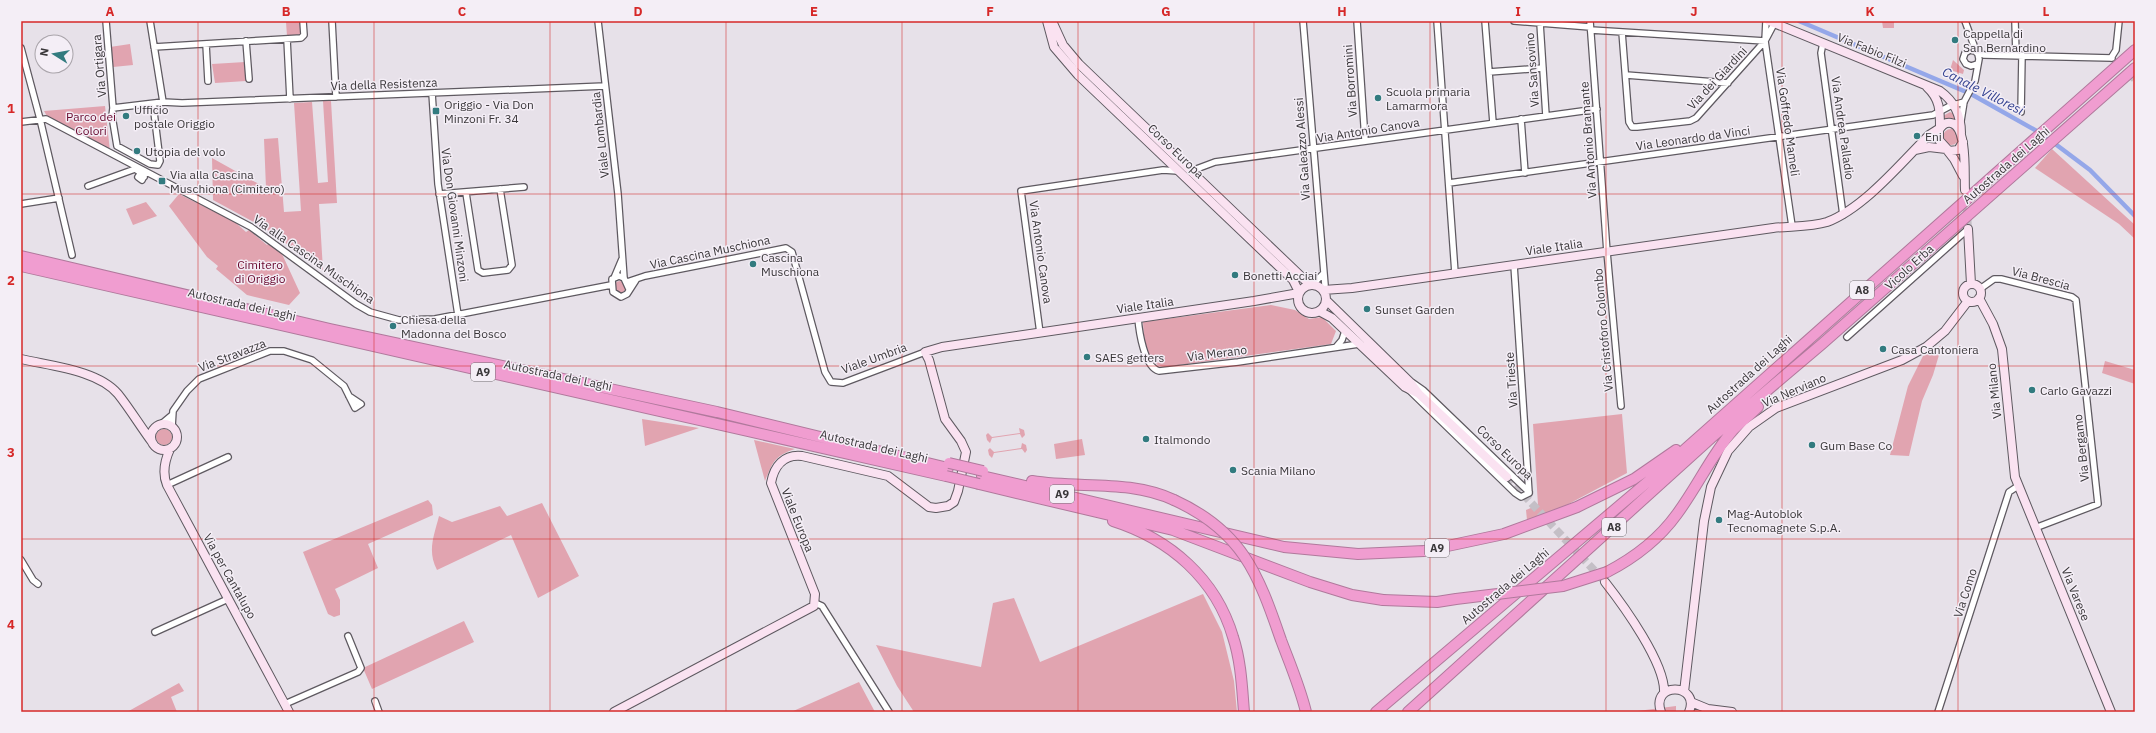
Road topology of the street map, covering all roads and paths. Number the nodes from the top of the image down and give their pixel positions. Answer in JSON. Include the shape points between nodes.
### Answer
{"nodes":[{"id":1,"x":106,"y":21,"type":"edge"},
{"id":2,"x":150,"y":21,"type":"edge"},
{"id":3,"x":303,"y":21,"type":"edge"},
{"id":4,"x":332,"y":21,"type":"edge"},
{"id":5,"x":598,"y":21,"type":"edge"},
{"id":6,"x":1046,"y":21,"type":"edge"},
{"id":7,"x":1052,"y":21,"type":"edge"},
{"id":8,"x":1303,"y":21,"type":"edge"},
{"id":9,"x":1357,"y":21,"type":"edge"},
{"id":10,"x":1437,"y":21,"type":"edge"},
{"id":11,"x":1485,"y":21,"type":"edge"},
{"id":12,"x":1514,"y":21,"type":"edge"},
{"id":13,"x":1965,"y":21,"type":"edge"},
{"id":14,"x":2015,"y":21,"type":"edge"},
{"id":15,"x":2119,"y":21,"type":"edge"},
{"id":16,"x":1770,"y":22,"type":"edge"},
{"id":17,"x":1540,"y":23,"type":"junction"},
{"id":18,"x":1581,"y":23,"type":"edge"},
{"id":19,"x":1590,"y":26,"type":"edge"},
{"id":20,"x":1622,"y":32,"type":"junction"},
{"id":21,"x":287,"y":39,"type":"junction"},
{"id":22,"x":1970,"y":40,"type":"junction"},
{"id":23,"x":246,"y":41,"type":"junction"},
{"id":24,"x":1765,"y":41,"type":"junction"},
{"id":25,"x":1823,"y":43,"type":"junction"},
{"id":26,"x":206,"y":44,"type":"junction"},
{"id":27,"x":154,"y":47,"type":"junction"},
{"id":28,"x":21,"y":48,"type":"edge"},
{"id":29,"x":2135,"y":50,"type":"edge"},
{"id":30,"x":1967,"y":51,"type":"junction"},
{"id":31,"x":1976,"y":52,"type":"junction"},
{"id":32,"x":2019,"y":55,"type":"junction"},
{"id":33,"x":1977,"y":64,"type":"junction"},
{"id":34,"x":1971,"y":66,"type":"junction"},
{"id":35,"x":1543,"y":68,"type":"junction"},
{"id":36,"x":2135,"y":68,"type":"edge"},
{"id":37,"x":24,"y":71,"type":"edge"},
{"id":38,"x":1489,"y":72,"type":"junction"},
{"id":39,"x":1626,"y":75,"type":"junction"},
{"id":40,"x":249,"y":79,"type":"dead end"},
{"id":41,"x":1975,"y":80,"type":"junction"},
{"id":42,"x":208,"y":81,"type":"dead end"},
{"id":43,"x":1728,"y":83,"type":"junction"},
{"id":44,"x":1923,"y":83,"type":"junction"},
{"id":45,"x":606,"y":86,"type":"junction"},
{"id":46,"x":432,"y":93,"type":"junction"},
{"id":47,"x":336,"y":97,"type":"junction"},
{"id":48,"x":290,"y":99,"type":"junction"},
{"id":49,"x":163,"y":102,"type":"junction"},
{"id":50,"x":1964,"y":102,"type":"junction"},
{"id":51,"x":153,"y":104,"type":"junction"},
{"id":52,"x":1954,"y":105,"type":"junction"},
{"id":53,"x":113,"y":108,"type":"junction"},
{"id":54,"x":1597,"y":109,"type":"junction"},
{"id":55,"x":1940,"y":112,"type":"junction"},
{"id":56,"x":2021,"y":112,"type":"dead end"},
{"id":57,"x":1546,"y":116,"type":"junction"},
{"id":58,"x":40,"y":119,"type":"junction"},
{"id":59,"x":1521,"y":119,"type":"junction"},
{"id":60,"x":21,"y":122,"type":"edge"},
{"id":61,"x":1493,"y":123,"type":"junction"},
{"id":62,"x":1961,"y":123,"type":"junction"},
{"id":63,"x":1940,"y":128,"type":"junction"},
{"id":64,"x":1833,"y":129,"type":"junction"},
{"id":65,"x":1445,"y":130,"type":"junction"},
{"id":66,"x":1961,"y":132,"type":"junction"},
{"id":67,"x":1780,"y":137,"type":"junction"},
{"id":68,"x":1365,"y":140,"type":"junction"},
{"id":69,"x":1963,"y":142,"type":"junction"},
{"id":70,"x":1314,"y":149,"type":"junction"},
{"id":71,"x":1947,"y":150,"type":"junction"},
{"id":72,"x":1914,"y":151,"type":"junction"},
{"id":73,"x":1600,"y":162,"type":"junction"},
{"id":74,"x":1191,"y":171,"type":"junction"},
{"id":75,"x":141,"y":172,"type":"junction"},
{"id":76,"x":1181,"y":172,"type":"junction"},
{"id":77,"x":1525,"y":173,"type":"junction"},
{"id":78,"x":1964,"y":180,"type":"junction"},
{"id":79,"x":1449,"y":183,"type":"junction"},
{"id":80,"x":88,"y":186,"type":"dead end"},
{"id":81,"x":524,"y":187,"type":"dead end"},
{"id":82,"x":500,"y":189,"type":"junction"},
{"id":83,"x":1965,"y":190,"type":"tunnel mouth"},
{"id":84,"x":466,"y":193,"type":"junction"},
{"id":85,"x":440,"y":194,"type":"junction"},
{"id":86,"x":59,"y":198,"type":"junction"},
{"id":87,"x":21,"y":204,"type":"edge"},
{"id":88,"x":1843,"y":215,"type":"junction"},
{"id":89,"x":1789,"y":226,"type":"junction"},
{"id":90,"x":1968,"y":229,"type":"joint"},
{"id":91,"x":623,"y":247,"type":"junction"},
{"id":92,"x":789,"y":249,"type":"joint"},
{"id":93,"x":1607,"y":252,"type":"junction"},
{"id":94,"x":72,"y":255,"type":"dead end"},
{"id":95,"x":21,"y":256,"type":"edge"},
{"id":96,"x":1514,"y":265,"type":"junction"},
{"id":97,"x":21,"y":266,"type":"edge"},
{"id":98,"x":1455,"y":273,"type":"junction"},
{"id":99,"x":1323,"y":274,"type":"junction"},
{"id":100,"x":626,"y":280,"type":"junction"},
{"id":101,"x":636,"y":280,"type":"junction"},
{"id":102,"x":612,"y":281,"type":"junction"},
{"id":103,"x":1311,"y":284,"type":"junction"},
{"id":104,"x":1971,"y":284,"type":"junction"},
{"id":105,"x":629,"y":288,"type":"junction"},
{"id":106,"x":1299,"y":293,"type":"junction"},
{"id":107,"x":1325,"y":294,"type":"junction"},
{"id":108,"x":1980,"y":294,"type":"junction"},
{"id":109,"x":1968,"y":300,"type":"junction"},
{"id":110,"x":2076,"y":300,"type":"joint"},
{"id":111,"x":1254,"y":302,"type":"junction"},
{"id":112,"x":1298,"y":303,"type":"junction"},
{"id":113,"x":1319,"y":311,"type":"junction"},
{"id":114,"x":458,"y":315,"type":"junction"},
{"id":115,"x":1138,"y":318,"type":"junction"},
{"id":116,"x":1345,"y":331,"type":"junction"},
{"id":117,"x":1040,"y":333,"type":"junction"},
{"id":118,"x":1847,"y":337,"type":"dead end"},
{"id":119,"x":1359,"y":344,"type":"junction"},
{"id":120,"x":1822,"y":344,"type":"junction"},
{"id":121,"x":1336,"y":347,"type":"junction"},
{"id":122,"x":925,"y":352,"type":"junction"},
{"id":123,"x":21,"y":359,"type":"edge"},
{"id":124,"x":1407,"y":384,"type":"junction"},
{"id":125,"x":349,"y":396,"type":"dead end"},
{"id":126,"x":1621,"y":406,"type":"dead end"},
{"id":127,"x":172,"y":415,"type":"junction"},
{"id":128,"x":158,"y":426,"type":"junction"},
{"id":129,"x":172,"y":427,"type":"junction"},
{"id":130,"x":142,"y":429,"type":"junction"},
{"id":131,"x":1707,"y":429,"type":"junction"},
{"id":132,"x":152,"y":442,"type":"junction"},
{"id":133,"x":170,"y":449,"type":"junction"},
{"id":134,"x":160,"y":450,"type":"junction"},
{"id":135,"x":228,"y":457,"type":"dead end"},
{"id":136,"x":166,"y":458,"type":"junction"},
{"id":137,"x":948,"y":469,"type":"junction"},
{"id":138,"x":981,"y":477,"type":"junction"},
{"id":139,"x":1508,"y":479,"type":"junction"},
{"id":140,"x":167,"y":485,"type":"junction"},
{"id":141,"x":2018,"y":486,"type":"junction"},
{"id":142,"x":1529,"y":492,"type":"junction"},
{"id":143,"x":1066,"y":506,"type":"junction"},
{"id":144,"x":2035,"y":528,"type":"junction"},
{"id":145,"x":21,"y":560,"type":"edge"},
{"id":146,"x":1605,"y":582,"type":"tunnel mouth"},
{"id":147,"x":38,"y":584,"type":"dead end"},
{"id":148,"x":228,"y":599,"type":"junction"},
{"id":149,"x":815,"y":603,"type":"junction"},
{"id":150,"x":155,"y":632,"type":"dead end"},
{"id":151,"x":348,"y":636,"type":"dead end"},
{"id":152,"x":1674,"y":691,"type":"junction"},
{"id":153,"x":375,"y":701,"type":"dead end"},
{"id":154,"x":1691,"y":702,"type":"junction"},
{"id":155,"x":285,"y":704,"type":"junction"},
{"id":156,"x":1708,"y":709,"type":"junction"},
{"id":157,"x":289,"y":712,"type":"edge"},
{"id":158,"x":379,"y":712,"type":"edge"},
{"id":159,"x":614,"y":712,"type":"edge"},
{"id":160,"x":889,"y":712,"type":"edge"},
{"id":161,"x":1244,"y":712,"type":"edge"},
{"id":162,"x":1306,"y":712,"type":"edge"},
{"id":163,"x":1376,"y":712,"type":"edge"},
{"id":164,"x":1408,"y":712,"type":"edge"},
{"id":165,"x":1661,"y":712,"type":"edge"},
{"id":166,"x":1691,"y":712,"type":"edge"},
{"id":167,"x":1732,"y":712,"type":"edge"},
{"id":168,"x":1938,"y":712,"type":"edge"},
{"id":169,"x":2111,"y":712,"type":"edge"}],
"edges":[{"from":1,"to":53,"type":"street","name":"Via Ortigara"},
{"from":2,"to":27,"type":"street"},
{"from":3,"to":21,"type":"street","via":[[303,37]]},
{"from":4,"to":47,"type":"street"},
{"from":5,"to":45,"type":"street","name":"Viale Lombardia"},
{"from":6,"to":76,"type":"street","name":"Corso Europa","via":[[1054,47],[1078,75]]},
{"from":7,"to":74,"type":"street","name":"Corso Europa","via":[[1059,38],[1074,59]]},
{"from":8,"to":70,"type":"street","name":"Via Galeazzo Alessi"},
{"from":9,"to":68,"type":"street","name":"Via Borromini"},
{"from":10,"to":65,"type":"street"},
{"from":11,"to":38,"type":"street"},
{"from":12,"to":17,"type":"street"},
{"from":13,"to":22,"type":"street"},
{"from":14,"to":32,"type":"street"},
{"from":15,"to":32,"type":"street","via":[[2116,50],[2112,58]]},
{"from":16,"to":24,"type":"street"},
{"from":16,"to":24,"type":"street","name":"Via Goffredo Mameli"},
{"from":16,"to":25,"type":"street","name":"Via Fabio Filzi"},
{"from":17,"to":18,"type":"street"},
{"from":17,"to":35,"type":"street","name":"Via Sansovino"},
{"from":18,"to":19,"type":"street"},
{"from":19,"to":20,"type":"street"},
{"from":19,"to":54,"type":"street","name":"Via Antonio Bramante"},
{"from":20,"to":24,"type":"street"},
{"from":20,"to":39,"type":"street","name":"Via dei Giardini"},
{"from":21,"to":23,"type":"street"},
{"from":21,"to":48,"type":"street"},
{"from":22,"to":30,"type":"street"},
{"from":22,"to":31,"type":"street"},
{"from":23,"to":26,"type":"street"},
{"from":23,"to":40,"type":"street"},
{"from":24,"to":43,"type":"street","name":"Via dei Giardini"},
{"from":24,"to":67,"type":"street","name":"Via Goffredo Mameli"},
{"from":25,"to":44,"type":"street","name":"Via Fabio Filzi"},
{"from":25,"to":64,"type":"street","name":"Via Andrea Palladio","via":[[1822,53]]},
{"from":26,"to":27,"type":"street"},
{"from":26,"to":42,"type":"street"},
{"from":27,"to":49,"type":"street"},
{"from":28,"to":37,"type":"street"},
{"from":29,"to":131,"type":"highway","name":"Autostrada dei Laghi","number":"A8"},
{"from":30,"to":31,"type":"street"},
{"from":30,"to":34,"type":"street","via":[[1963,59]]},
{"from":31,"to":32,"type":"street","via":[[1984,55]]},
{"from":31,"to":33,"type":"street","via":[[1979,59]]},
{"from":32,"to":56,"type":"street"},
{"from":33,"to":34,"type":"street"},
{"from":33,"to":41,"type":"street"},
{"from":34,"to":41,"type":"street"},
{"from":35,"to":38,"type":"street"},
{"from":35,"to":57,"type":"street","name":"Via Sansovino"},
{"from":36,"to":120,"type":"highway","name":"Autostrada dei Laghi","number":"A8"},
{"from":37,"to":58,"type":"street"},
{"from":38,"to":61,"type":"street"},
{"from":39,"to":43,"type":"street"},
{"from":39,"to":43,"type":"street","name":"Via dei Giardini","via":[[1629,122],[1635,127],[1690,121],[1701,114]]},
{"from":41,"to":50,"type":"street"},
{"from":44,"to":52,"type":"street","name":"Via Fabio Filzi","via":[[1945,94]]},
{"from":44,"to":55,"type":"street","name":"Via Fabio Filzi","via":[[1937,97]]},
{"from":45,"to":46,"type":"street","name":"Via della Resistenza"},
{"from":45,"to":91,"type":"street","name":"Viale Lombardia"},
{"from":46,"to":47,"type":"street","name":"Via della Resistenza"},
{"from":46,"to":85,"type":"street","name":"Via Don Giovanni Minzoni"},
{"from":47,"to":48,"type":"street","name":"Via della Resistenza"},
{"from":48,"to":49,"type":"street","name":"Via della Resistenza"},
{"from":49,"to":51,"type":"street","name":"Via Ortigara"},
{"from":50,"to":52,"type":"street","name":"Via Leonardo da Vinci"},
{"from":50,"to":62,"type":"street"},
{"from":51,"to":53,"type":"street","name":"Via Ortigara"},
{"from":51,"to":53,"type":"street","via":[[160,161],[158,165],[150,164],[117,146]]},
{"from":52,"to":55,"type":"street","name":"Via Leonardo da Vinci"},
{"from":52,"to":62,"type":"street","name":"Via Fabio Filzi"},
{"from":54,"to":57,"type":"street","name":"Via Antonio Canova"},
{"from":54,"to":73,"type":"street","name":"Via Antonio Bramante"},
{"from":55,"to":63,"type":"street","name":"Via Fabio Filzi"},
{"from":55,"to":64,"type":"street","name":"Via Leonardo da Vinci"},
{"from":57,"to":59,"type":"street","name":"Via Antonio Canova"},
{"from":58,"to":60,"type":"street"},
{"from":58,"to":75,"type":"street","name":"Via alla Cascina Muschiona","via":[[46,119]]},
{"from":58,"to":86,"type":"street"},
{"from":59,"to":61,"type":"street","name":"Via Antonio Canova"},
{"from":59,"to":77,"type":"street"},
{"from":61,"to":65,"type":"street","name":"Via Antonio Canova"},
{"from":62,"to":66,"type":"street","name":"Via Fabio Filzi"},
{"from":63,"to":66,"type":"street","via":[[1951,123]]},
{"from":63,"to":71,"type":"street","via":[[1938,137]]},
{"from":63,"to":72,"type":"street","name":"Viale Italia","via":[[1929,135]]},
{"from":64,"to":67,"type":"street","name":"Via Leonardo da Vinci"},
{"from":64,"to":88,"type":"street","name":"Via Andrea Palladio"},
{"from":65,"to":68,"type":"street","name":"Via Antonio Canova"},
{"from":65,"to":79,"type":"street"},
{"from":66,"to":69,"type":"street"},
{"from":67,"to":73,"type":"street","name":"Via Leonardo da Vinci"},
{"from":67,"to":89,"type":"street","name":"Via Goffredo Mameli"},
{"from":68,"to":70,"type":"street","name":"Via Antonio Canova"},
{"from":69,"to":71,"type":"street","via":[[1958,150]]},
{"from":69,"to":78,"type":"street"},
{"from":70,"to":74,"type":"street","name":"Via Antonio Canova","via":[[1210,163]]},
{"from":70,"to":99,"type":"street","name":"Via Galeazzo Alessi"},
{"from":71,"to":72,"type":"street","via":[[1929,147]]},
{"from":71,"to":78,"type":"street"},
{"from":72,"to":88,"type":"street","name":"Viale Italia"},
{"from":73,"to":77,"type":"street","name":"Via Leonardo da Vinci"},
{"from":73,"to":93,"type":"street","name":"Via Antonio Bramante"},
{"from":74,"to":103,"type":"street","name":"Corso Europa"},
{"from":75,"to":80,"type":"street","via":[[135,169]]},
{"from":75,"to":114,"type":"street","name":"Via alla Cascina Muschiona","via":[[264,235],[370,312],[388,318],[412,321]]},
{"from":76,"to":106,"type":"street","name":"Corso Europa","via":[[1293,280]]},
{"from":76,"to":117,"type":"street","name":"Via Antonio Canova","via":[[1163,170],[1022,190]]},
{"from":77,"to":79,"type":"street","name":"Via Leonardo da Vinci"},
{"from":78,"to":83,"type":"street"},
{"from":79,"to":98,"type":"street"},
{"from":81,"to":82,"type":"street"},
{"from":82,"to":84,"type":"street"},
{"from":82,"to":84,"type":"street","via":[[512,265],[508,270],[483,273],[478,270]]},
{"from":84,"to":85,"type":"street"},
{"from":85,"to":114,"type":"street","name":"Via Don Giovanni Minzoni"},
{"from":86,"to":87,"type":"street"},
{"from":86,"to":94,"type":"street"},
{"from":88,"to":89,"type":"street","name":"Viale Italia"},
{"from":89,"to":93,"type":"street","name":"Viale Italia"},
{"from":90,"to":104,"type":"street"},
{"from":90,"to":118,"type":"street","name":"Vicolo Erba"},
{"from":91,"to":100,"type":"street"},
{"from":91,"to":102,"type":"street","via":[[621,262]]},
{"from":92,"to":101,"type":"street","name":"Via Cascina Muschiona","via":[[781,248]]},
{"from":92,"to":122,"type":"street","name":"Viale Umbria","via":[[825,372],[831,382],[843,383]]},
{"from":93,"to":96,"type":"street","name":"Viale Italia"},
{"from":93,"to":126,"type":"street","name":"Via Cristoforo Colombo"},
{"from":95,"to":137,"type":"highway","name":"Autostrada dei Laghi","number":"A9","via":[[330,329],[892,453]]},
{"from":96,"to":98,"type":"street","name":"Viale Italia"},
{"from":96,"to":142,"type":"street","name":"Via Trieste"},
{"from":97,"to":137,"type":"highway","name":"Autostrada dei Laghi","number":"A9"},
{"from":98,"to":107,"type":"street","name":"Viale Italia"},
{"from":99,"to":103,"type":"street","via":[[1320,280]]},
{"from":99,"to":107,"type":"street","name":"Via Galeazzo Alessi"},
{"from":100,"to":101,"type":"street","name":"Via Cascina Muschiona"},
{"from":100,"to":102,"type":"street"},
{"from":100,"to":105,"type":"street"},
{"from":101,"to":105,"type":"street"},
{"from":102,"to":105,"type":"street","via":[[613,292],[617,297],[624,296]]},
{"from":102,"to":114,"type":"street","name":"Via alla Cascina Muschiona"},
{"from":103,"to":106,"type":"street","via":[[1302,288]]},
{"from":103,"to":107,"type":"street"},
{"from":104,"to":108,"type":"street","via":[[1976,285]]},
{"from":104,"to":109,"type":"street","via":[[1963,292]]},
{"from":106,"to":111,"type":"street","name":"Viale Italia"},
{"from":106,"to":112,"type":"street"},
{"from":107,"to":113,"type":"street","via":[[1324,306]]},
{"from":107,"to":124,"type":"street","name":"Corso Europa"},
{"from":108,"to":109,"type":"street","via":[[1975,301]]},
{"from":108,"to":110,"type":"street","name":"Via Brescia","via":[[1994,279],[2001,279]]},
{"from":108,"to":141,"type":"street","name":"Via Milano","via":[[1999,338]]},
{"from":109,"to":152,"type":"street","name":"Via Nerviano","via":[[1945,331],[1926,347],[1902,360],[1776,408],[1749,427],[1728,451],[1711,487],[1704,521],[1685,678]]},
{"from":110,"to":144,"type":"street","name":"Via Bergamo","via":[[2098,504]]},
{"from":111,"to":112,"type":"street","name":"Viale Italia","via":[[1285,300]]},
{"from":111,"to":115,"type":"street","name":"Viale Italia"},
{"from":112,"to":113,"type":"street","via":[[1306,312]]},
{"from":113,"to":116,"type":"street","name":"Corso Europa","via":[[1332,318]]},
{"from":115,"to":117,"type":"street","name":"Viale Italia"},
{"from":115,"to":121,"type":"street","name":"Via Merano","via":[[1140,339],[1150,364],[1159,371]]},
{"from":116,"to":119,"type":"street","name":"Corso Europa"},
{"from":116,"to":121,"type":"street"},
{"from":117,"to":122,"type":"street","name":"Viale Umbria","via":[[942,347]]},
{"from":119,"to":121,"type":"street","name":"Via Merano"},
{"from":119,"to":124,"type":"street","name":"Corso Europa"},
{"from":120,"to":143,"type":"highway","number":"A9","bridge":true,"via":[[1733,430],[1676,515],[1646,547],[1607,572],[1563,586],[1437,602],[1383,600],[1352,595],[1310,582],[1174,530]]},
{"from":120,"to":164,"type":"highway","name":"Autostrada dei Laghi","number":"A8","via":[[1711,438]]},
{"from":122,"to":149,"type":"street","name":"Viale Europa","via":[[945,419],[966,452],[954,502],[948,506],[929,507],[888,476],[802,456],[788,457],[774,471],[772,489],[815,594]]},
{"from":123,"to":130,"type":"street","via":[[98,379],[118,394]]},
{"from":124,"to":139,"type":"street","name":"Corso Europa"},
{"from":124,"to":139,"type":"street"},
{"from":124,"to":139,"type":"street","name":"Corso Europa","via":[[1423,390]]},
{"from":125,"to":127,"type":"street","name":"Via Stravazza","via":[[344,386],[312,360],[284,351],[270,351],[200,379],[187,391]]},
{"from":127,"to":128,"type":"street","name":"Via Stravazza"},
{"from":127,"to":129,"type":"street"},
{"from":128,"to":129,"type":"street"},
{"from":128,"to":130,"type":"street"},
{"from":128,"to":132,"type":"street","via":[[152,434]]},
{"from":129,"to":133,"type":"street","via":[[176,433],[176,440]]},
{"from":130,"to":132,"type":"street"},
{"from":131,"to":138,"type":"highway","number":"A9","via":[[1634,479],[1577,508],[1504,534],[1424,551],[1358,554],[1284,547]]},
{"from":131,"to":163,"type":"highway","name":"Autostrada dei Laghi","number":"A8"},
{"from":132,"to":134,"type":"street"},
{"from":133,"to":134,"type":"street"},
{"from":133,"to":136,"type":"street"},
{"from":134,"to":136,"type":"street"},
{"from":135,"to":140,"type":"street"},
{"from":136,"to":140,"type":"street","name":"Via per Cantalupo","via":[[164,475]]},
{"from":137,"to":138,"type":"highway","name":"Autostrada dei Laghi","number":"A9","bridge":true},
{"from":138,"to":143,"type":"highway","name":"Autostrada dei Laghi","number":"A9"},
{"from":138,"to":162,"type":"highway","number":"A9","bridge":true,"via":[[1047,484],[1119,485],[1151,491],[1211,520],[1232,540],[1249,562],[1267,599]]},
{"from":139,"to":142,"type":"street","name":"Corso Europa"},
{"from":139,"to":142,"type":"street","name":"Corso Europa","via":[[1521,497]]},
{"from":140,"to":148,"type":"street","name":"Via per Cantalupo"},
{"from":141,"to":144,"type":"street","name":"Via Varese"},
{"from":141,"to":168,"type":"street","name":"Via Como","via":[[2009,492]]},
{"from":143,"to":161,"type":"highway","number":"A9","via":[[1147,534],[1179,555],[1199,573],[1216,597],[1233,637]]},
{"from":144,"to":169,"type":"street","name":"Via Varese"},
{"from":145,"to":147,"type":"street"},
{"from":146,"to":152,"type":"street","via":[[1632,618],[1648,646],[1662,679]]},
{"from":148,"to":150,"type":"street"},
{"from":148,"to":155,"type":"street","name":"Via per Cantalupo"},
{"from":149,"to":159,"type":"street","via":[[810,610]]},
{"from":149,"to":160,"type":"street","via":[[822,606]]},
{"from":151,"to":155,"type":"street","via":[[361,668],[358,672]]},
{"from":152,"to":154,"type":"street"},
{"from":152,"to":165,"type":"street","via":[[1659,704]]},
{"from":153,"to":158,"type":"street"},
{"from":154,"to":156,"type":"street"},
{"from":154,"to":166,"type":"street"},
{"from":155,"to":157,"type":"street","name":"Via per Cantalupo"},
{"from":156,"to":166,"type":"street"},
{"from":156,"to":167,"type":"street"}]}
